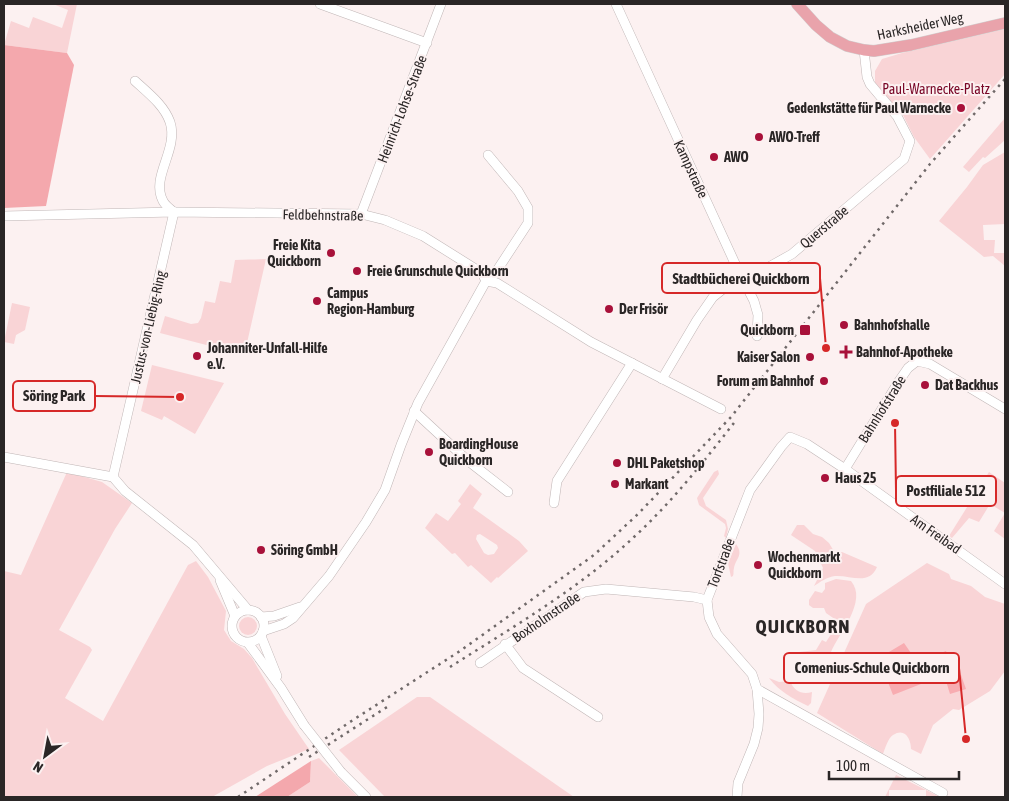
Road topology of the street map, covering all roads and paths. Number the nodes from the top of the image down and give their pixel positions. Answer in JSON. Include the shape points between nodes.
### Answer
{"nodes":[{"id":1,"x":320,"y":4,"type":"edge"},
{"id":2,"x":441,"y":4,"type":"edge"},
{"id":3,"x":616,"y":4,"type":"edge"},
{"id":4,"x":797,"y":4,"type":"edge"},
{"id":5,"x":1005,"y":23,"type":"edge"},
{"id":6,"x":427,"y":43,"type":"junction"},
{"id":7,"x":864,"y":50,"type":"junction"},
{"id":8,"x":135,"y":81,"type":"dead end"},
{"id":9,"x":488,"y":155,"type":"dead end"},
{"id":10,"x":174,"y":212,"type":"junction"},
{"id":11,"x":361,"y":214,"type":"junction"},
{"id":12,"x":4,"y":216,"type":"edge"},
{"id":13,"x":742,"y":278,"type":"junction"},
{"id":14,"x":486,"y":280,"type":"junction"},
{"id":15,"x":757,"y":336,"type":"dead end"},
{"id":16,"x":632,"y":363,"type":"junction"},
{"id":17,"x":662,"y":379,"type":"junction"},
{"id":18,"x":721,"y":409,"type":"dead end"},
{"id":19,"x":1005,"y":409,"type":"edge"},
{"id":20,"x":414,"y":411,"type":"junction"},
{"id":21,"x":790,"y":438,"type":"joint"},
{"id":22,"x":4,"y":457,"type":"edge"},
{"id":23,"x":845,"y":470,"type":"junction"},
{"id":24,"x":113,"y":477,"type":"junction"},
{"id":25,"x":508,"y":492,"type":"dead end"},
{"id":26,"x":554,"y":503,"type":"dead end"},
{"id":27,"x":217,"y":573,"type":"junction"},
{"id":28,"x":1005,"y":584,"type":"edge"},
{"id":29,"x":707,"y":600,"type":"junction"},
{"id":30,"x":304,"y":605,"type":"junction"},
{"id":31,"x":248,"y":610,"type":"junction"},
{"id":32,"x":235,"y":616,"type":"junction"},
{"id":33,"x":261,"y":617,"type":"junction"},
{"id":34,"x":262,"y":634,"type":"junction"},
{"id":35,"x":248,"y":643,"type":"junction"},
{"id":36,"x":505,"y":644,"type":"junction"},
{"id":37,"x":480,"y":663,"type":"dead end"},
{"id":38,"x":281,"y":688,"type":"junction"},
{"id":39,"x":757,"y":689,"type":"junction"},
{"id":40,"x":598,"y":717,"type":"dead end"},
{"id":41,"x":943,"y":793,"type":"dead end"},
{"id":42,"x":366,"y":797,"type":"edge"},
{"id":43,"x":737,"y":797,"type":"edge"}],
"edges":[{"from":1,"to":6,"type":"street"},
{"from":2,"to":6,"type":"street","name":"Heinrich-Lohse-Straße"},
{"from":3,"to":13,"type":"street","name":"Kampstraße"},
{"from":4,"to":7,"type":"main road","name":"Harksheider Weg","via":[[830,37]]},
{"from":5,"to":7,"type":"main road","name":"Harksheider Weg","via":[[911,45]]},
{"from":6,"to":11,"type":"street","name":"Heinrich-Lohse-Straße"},
{"from":7,"to":13,"type":"street","name":"Querstraße","via":[[870,84],[897,116],[910,141],[904,159],[792,254]]},
{"from":8,"to":10,"type":"street","via":[[154,98],[171,124],[171,148],[159,190],[164,202]]},
{"from":9,"to":14,"type":"street","via":[[518,191],[528,208],[528,223],[494,275]]},
{"from":10,"to":11,"type":"street","name":"Feldbehnstraße"},
{"from":10,"to":12,"type":"street","name":"Feldbehnstraße"},
{"from":10,"to":24,"type":"street","name":"Justus-von-Liebig-Ring"},
{"from":11,"to":14,"type":"street","name":"Feldbehnstraße","via":[[423,236],[482,273]]},
{"from":13,"to":15,"type":"street","name":"Kampstraße","via":[[758,315]]},
{"from":13,"to":17,"type":"street","name":"Querstraße","via":[[723,289],[705,306]]},
{"from":14,"to":16,"type":"street","name":"Feldbehnstraße","via":[[497,283],[567,328]]},
{"from":14,"to":20,"type":"street"},
{"from":16,"to":17,"type":"street","name":"Feldbehnstraße"},
{"from":16,"to":26,"type":"street","via":[[557,481]]},
{"from":17,"to":18,"type":"street","name":"Feldbehnstraße"},
{"from":19,"to":23,"type":"street","name":"Bahnhofstraße","via":[[930,364],[917,361],[899,381]]},
{"from":20,"to":25,"type":"street","via":[[467,460]]},
{"from":20,"to":30,"type":"street","via":[[385,490],[352,544]]},
{"from":21,"to":23,"type":"street","name":"Am Freibad","via":[[807,444]]},
{"from":21,"to":29,"type":"street","name":"Torfstraße","via":[[750,490]]},
{"from":22,"to":24,"type":"street"},
{"from":23,"to":28,"type":"street","name":"Am Freibad"},
{"from":24,"to":27,"type":"street","via":[[193,545]]},
{"from":27,"to":31,"type":"street"},
{"from":27,"to":32,"type":"street"},
{"from":29,"to":36,"type":"street","name":"Boxholmstraße","via":[[606,589],[584,592]]},
{"from":29,"to":39,"type":"street","name":"Torfstraße","via":[[709,617],[717,634],[752,674]]},
{"from":30,"to":33,"type":"street","via":[[290,612]]},
{"from":30,"to":34,"type":"street","via":[[287,623]]},
{"from":31,"to":32,"type":"street"},
{"from":31,"to":33,"type":"street"},
{"from":32,"to":35,"type":"street","via":[[232,633],[240,641]]},
{"from":33,"to":34,"type":"street","via":[[264,622]]},
{"from":34,"to":35,"type":"street"},
{"from":34,"to":38,"type":"street"},
{"from":35,"to":38,"type":"street"},
{"from":36,"to":37,"type":"street","name":"Boxholmstraße"},
{"from":36,"to":40,"type":"street","via":[[523,668]]},
{"from":38,"to":42,"type":"street","bridge":true,"via":[[304,725],[341,772]]},
{"from":39,"to":41,"type":"street"},
{"from":39,"to":43,"type":"street","name":"Torfstraße","via":[[758,728],[738,783]]}]}
